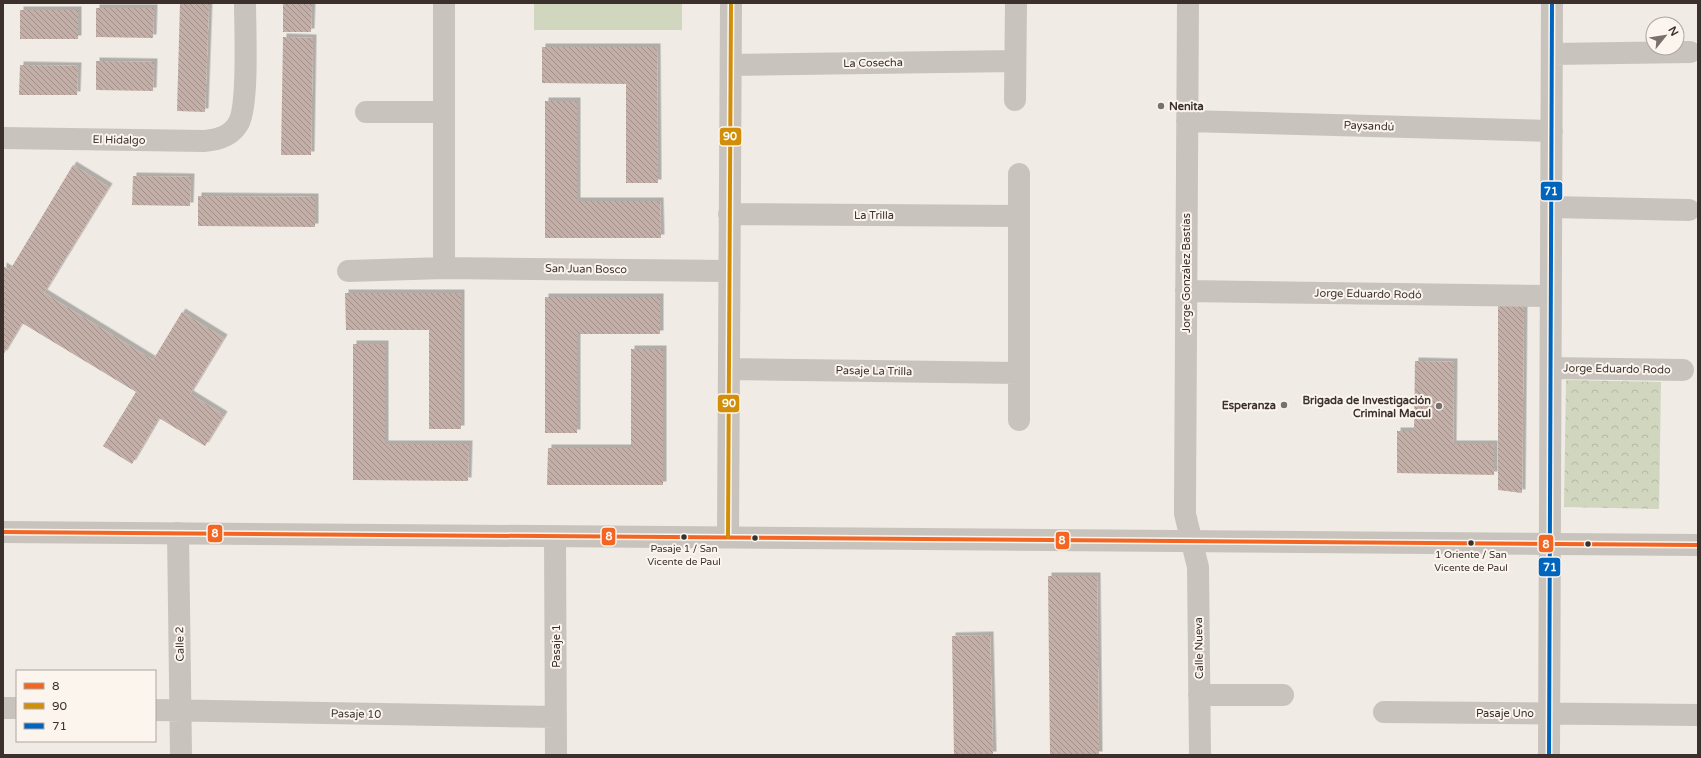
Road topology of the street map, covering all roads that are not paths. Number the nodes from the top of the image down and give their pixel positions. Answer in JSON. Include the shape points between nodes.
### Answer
{"nodes":[{"id":1,"x":245,"y":3,"type":"edge"},
{"id":2,"x":444,"y":3,"type":"edge"},
{"id":3,"x":731,"y":3,"type":"edge"},
{"id":4,"x":1016,"y":3,"type":"edge"},
{"id":5,"x":1188,"y":3,"type":"edge"},
{"id":6,"x":1552,"y":3,"type":"edge"},
{"id":7,"x":1690,"y":52,"type":"dead end"},
{"id":8,"x":1552,"y":54,"type":"junction"},
{"id":9,"x":1015,"y":61,"type":"junction"},
{"id":10,"x":731,"y":65,"type":"junction"},
{"id":11,"x":1015,"y":100,"type":"dead end"},
{"id":12,"x":366,"y":112,"type":"dead end"},
{"id":13,"x":444,"y":112,"type":"junction"},
{"id":14,"x":1187,"y":121,"type":"junction"},
{"id":15,"x":1552,"y":131,"type":"junction"},
{"id":16,"x":3,"y":138,"type":"edge"},
{"id":17,"x":1019,"y":174,"type":"dead end"},
{"id":18,"x":1551,"y":207,"type":"junction"},
{"id":19,"x":1689,"y":210,"type":"dead end"},
{"id":20,"x":729,"y":214,"type":"junction"},
{"id":21,"x":1019,"y":216,"type":"junction"},
{"id":22,"x":444,"y":268,"type":"junction"},
{"id":23,"x":348,"y":270,"type":"dead end"},
{"id":24,"x":729,"y":271,"type":"junction"},
{"id":25,"x":1186,"y":291,"type":"junction"},
{"id":26,"x":1551,"y":296,"type":"junction"},
{"id":27,"x":1551,"y":368,"type":"junction"},
{"id":28,"x":729,"y":369,"type":"junction"},
{"id":29,"x":1683,"y":370,"type":"dead end"},
{"id":30,"x":1019,"y":373,"type":"junction"},
{"id":31,"x":1019,"y":420,"type":"dead end"},
{"id":32,"x":3,"y":532,"type":"edge"},
{"id":33,"x":178,"y":533,"type":"junction"},
{"id":34,"x":555,"y":536,"type":"junction"},
{"id":35,"x":728,"y":538,"type":"junction"},
{"id":36,"x":1192,"y":541,"type":"junction"},
{"id":37,"x":1550,"y":544,"type":"junction"},
{"id":38,"x":1698,"y":545,"type":"edge"},
{"id":39,"x":1199,"y":695,"type":"junction"},
{"id":40,"x":1283,"y":695,"type":"dead end"},
{"id":41,"x":3,"y":708,"type":"edge"},
{"id":42,"x":16,"y":708,"type":"edge"},
{"id":43,"x":156,"y":710,"type":"edge"},
{"id":44,"x":181,"y":711,"type":"junction"},
{"id":45,"x":1384,"y":712,"type":"dead end"},
{"id":46,"x":1549,"y":713,"type":"junction"},
{"id":47,"x":1698,"y":714,"type":"edge"},
{"id":48,"x":556,"y":717,"type":"junction"},
{"id":49,"x":181,"y":755,"type":"edge"},
{"id":50,"x":556,"y":755,"type":"edge"},
{"id":51,"x":1200,"y":755,"type":"edge"},
{"id":52,"x":1549,"y":755,"type":"edge"}],
"edges":[{"from":1,"to":16,"type":"street","name":"El Hidalgo","via":[[244,108],[242,117],[232,132],[214,141]]},
{"from":2,"to":13,"type":"street"},
{"from":3,"to":10,"type":"street"},
{"from":4,"to":9,"type":"street"},
{"from":5,"to":14,"type":"street","name":"Jorge González Bastías"},
{"from":6,"to":8,"type":"street"},
{"from":7,"to":8,"type":"street"},
{"from":8,"to":15,"type":"street"},
{"from":9,"to":10,"type":"street","name":"La Cosecha"},
{"from":9,"to":11,"type":"street"},
{"from":10,"to":20,"type":"street"},
{"from":12,"to":13,"type":"street"},
{"from":13,"to":22,"type":"street"},
{"from":14,"to":15,"type":"street","name":"Paysandú"},
{"from":14,"to":25,"type":"street","name":"Jorge González Bastías"},
{"from":15,"to":18,"type":"street"},
{"from":17,"to":21,"type":"street"},
{"from":18,"to":19,"type":"street"},
{"from":18,"to":26,"type":"street"},
{"from":20,"to":21,"type":"street","name":"La Trilla"},
{"from":20,"to":24,"type":"street"},
{"from":21,"to":30,"type":"street"},
{"from":22,"to":23,"type":"street","name":"San Juan Bosco"},
{"from":22,"to":24,"type":"street","name":"San Juan Bosco"},
{"from":24,"to":28,"type":"street"},
{"from":25,"to":26,"type":"street","name":"Jorge Eduardo Rodó"},
{"from":25,"to":36,"type":"street","name":"Jorge González Bastías","via":[[1185,514]]},
{"from":26,"to":27,"type":"street"},
{"from":27,"to":29,"type":"street","name":"Jorge Eduardo Rodo"},
{"from":27,"to":37,"type":"street"},
{"from":28,"to":30,"type":"street","name":"Pasaje La Trilla"},
{"from":28,"to":35,"type":"street"},
{"from":30,"to":31,"type":"street"},
{"from":32,"to":33,"type":"street"},
{"from":33,"to":34,"type":"street"},
{"from":33,"to":44,"type":"street","name":"Calle 2"},
{"from":34,"to":35,"type":"street"},
{"from":34,"to":48,"type":"street","name":"Pasaje 1"},
{"from":35,"to":36,"type":"street"},
{"from":36,"to":37,"type":"street"},
{"from":36,"to":39,"type":"street","name":"Calle Nueva","via":[[1198,567]]},
{"from":37,"to":38,"type":"street"},
{"from":37,"to":46,"type":"street"},
{"from":39,"to":40,"type":"street"},
{"from":39,"to":51,"type":"street","name":"Calle Nueva"},
{"from":41,"to":42,"type":"street"},
{"from":43,"to":44,"type":"street","name":"Pasaje 10"},
{"from":44,"to":48,"type":"street","name":"Pasaje 10"},
{"from":44,"to":49,"type":"street","name":"Calle 2"},
{"from":45,"to":46,"type":"street","name":"Pasaje Uno"},
{"from":46,"to":47,"type":"street","name":"Pasaje Uno"},
{"from":46,"to":52,"type":"street"},
{"from":48,"to":50,"type":"street","name":"Pasaje 1"}]}
